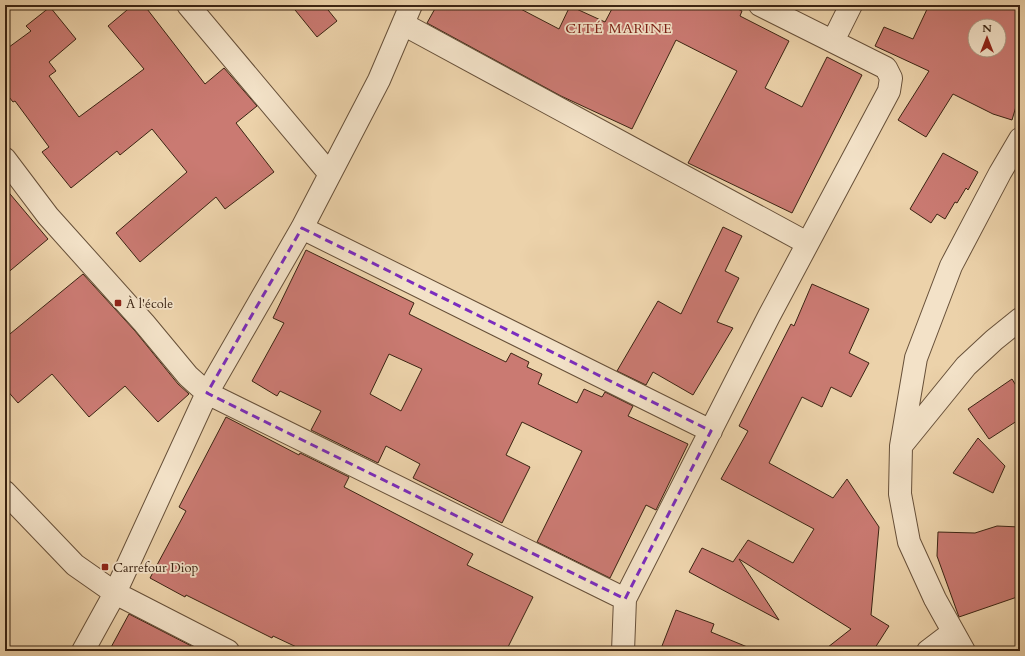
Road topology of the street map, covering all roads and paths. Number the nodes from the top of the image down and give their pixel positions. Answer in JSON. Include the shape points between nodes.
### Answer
{"nodes":[{"id":1,"x":188,"y":5,"type":"edge"},
{"id":2,"x":760,"y":5,"type":"edge"},
{"id":3,"x":851,"y":5,"type":"edge"},
{"id":4,"x":407,"y":15,"type":"edge"},
{"id":5,"x":832,"y":41,"type":"junction"},
{"id":6,"x":1020,"y":139,"type":"edge"},
{"id":7,"x":5,"y":159,"type":"edge"},
{"id":8,"x":329,"y":173,"type":"junction"},
{"id":9,"x":302,"y":228,"type":"junction"},
{"id":10,"x":807,"y":243,"type":"junction"},
{"id":11,"x":1020,"y":319,"type":"edge"},
{"id":12,"x":207,"y":393,"type":"junction"},
{"id":13,"x":711,"y":431,"type":"junction"},
{"id":14,"x":901,"y":446,"type":"junction"},
{"id":15,"x":5,"y":492,"type":"edge"},
{"id":16,"x":115,"y":593,"type":"junction"},
{"id":17,"x":625,"y":599,"type":"junction"},
{"id":18,"x":953,"y":632,"type":"junction"},
{"id":19,"x":206,"y":646,"type":"edge"},
{"id":20,"x":83,"y":651,"type":"edge"},
{"id":21,"x":228,"y":651,"type":"edge"},
{"id":22,"x":623,"y":651,"type":"edge"},
{"id":23,"x":928,"y":651,"type":"edge"},
{"id":24,"x":964,"y":651,"type":"edge"}],
"edges":[{"from":1,"to":8,"type":"street"},
{"from":2,"to":5,"type":"street"},
{"from":3,"to":5,"type":"street"},
{"from":4,"to":8,"type":"street","via":[[379,80]]},
{"from":4,"to":10,"type":"street"},
{"from":5,"to":10,"type":"street","via":[[886,68],[891,78],[889,91]]},
{"from":6,"to":14,"type":"street","via":[[951,266],[916,358]]},
{"from":7,"to":12,"type":"street","via":[[48,216],[188,376]]},
{"from":8,"to":9,"type":"street"},
{"from":9,"to":12,"type":"street"},
{"from":9,"to":13,"type":"street"},
{"from":10,"to":13,"type":"street"},
{"from":11,"to":14,"type":"street","via":[[966,366]]},
{"from":12,"to":16,"type":"street"},
{"from":12,"to":17,"type":"street"},
{"from":13,"to":17,"type":"street"},
{"from":14,"to":18,"type":"street","via":[[900,494],[909,542]]},
{"from":15,"to":16,"type":"street","via":[[75,565]]},
{"from":16,"to":19,"type":"street"},
{"from":16,"to":20,"type":"street"},
{"from":17,"to":22,"type":"street"},
{"from":18,"to":23,"type":"street"},
{"from":18,"to":24,"type":"street"},
{"from":19,"to":21,"type":"street"}]}
